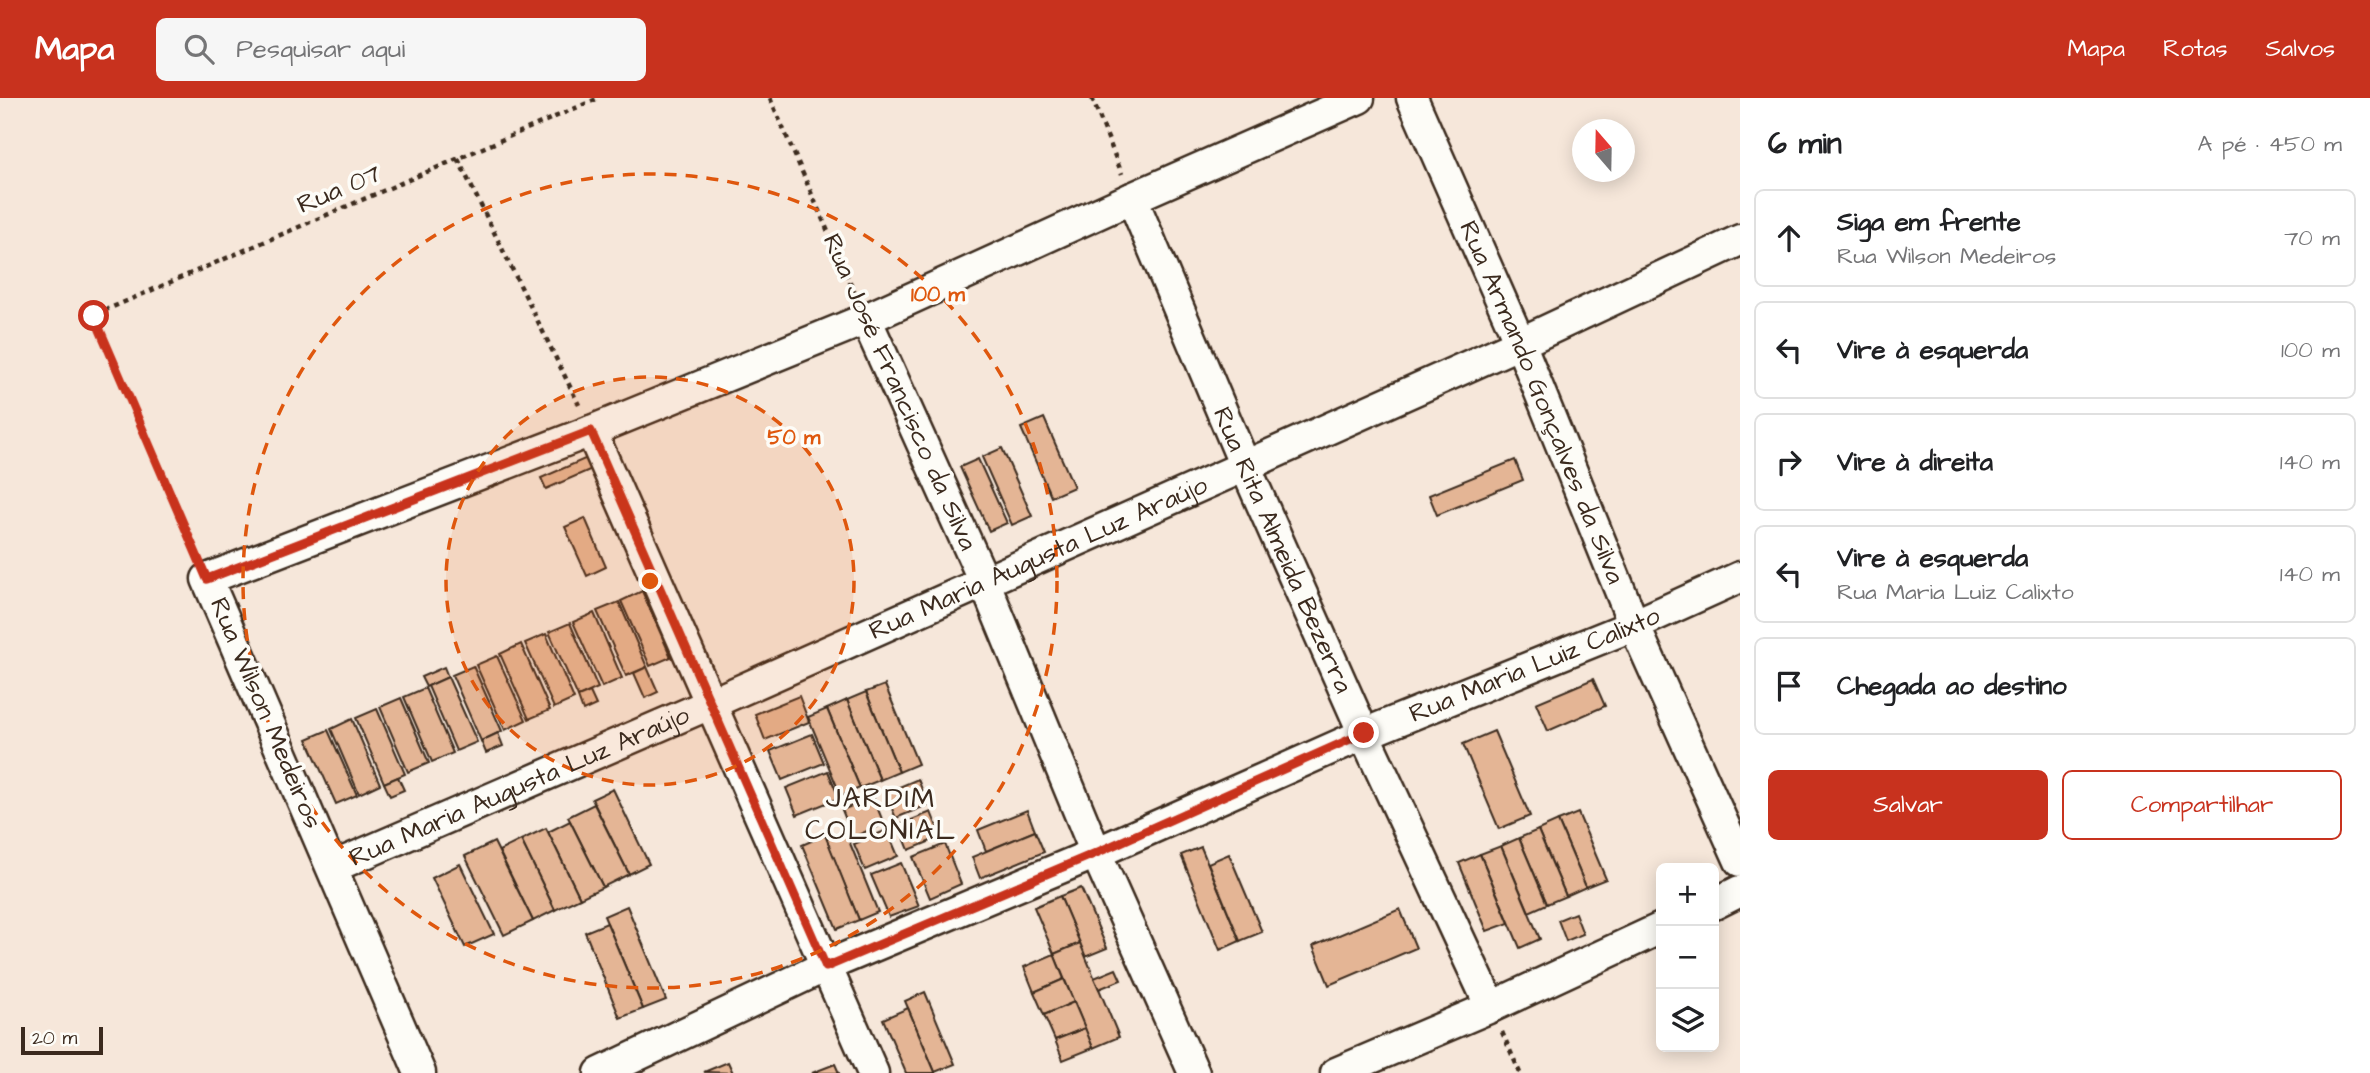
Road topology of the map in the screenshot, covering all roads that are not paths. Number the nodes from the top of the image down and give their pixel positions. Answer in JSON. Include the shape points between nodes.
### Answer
{"nodes":[{"id":1,"x":1359,"y":98,"type":"edge"},
{"id":2,"x":1412,"y":98,"type":"edge"},
{"id":3,"x":1132,"y":198,"type":"junction"},
{"id":4,"x":1740,"y":240,"type":"edge"},
{"id":5,"x":866,"y":319,"type":"junction"},
{"id":6,"x":1520,"y":343,"type":"junction"},
{"id":7,"x":591,"y":431,"type":"junction"},
{"id":8,"x":1245,"y":466,"type":"junction"},
{"id":9,"x":1740,"y":577,"type":"edge"},
{"id":10,"x":984,"y":581,"type":"junction"},
{"id":11,"x":1634,"y":625,"type":"junction"},
{"id":12,"x":712,"y":703,"type":"junction"},
{"id":13,"x":1364,"y":733,"type":"junction"},
{"id":14,"x":1096,"y":853,"type":"junction"},
{"id":15,"x":1740,"y":861,"type":"edge"},
{"id":16,"x":333,"y":867,"type":"junction"},
{"id":17,"x":1740,"y":891,"type":"edge"},
{"id":18,"x":1719,"y":902,"type":"edge"},
{"id":19,"x":1656,"y":930,"type":"edge"},
{"id":20,"x":826,"y":967,"type":"junction"},
{"id":21,"x":1491,"y":1007,"type":"junction"},
{"id":22,"x":420,"y":1073,"type":"edge"},
{"id":23,"x":600,"y":1073,"type":"edge"},
{"id":24,"x":873,"y":1073,"type":"edge"},
{"id":25,"x":1194,"y":1073,"type":"edge"},
{"id":26,"x":1336,"y":1073,"type":"edge"}],
"edges":[{"from":1,"to":3,"type":"street"},
{"from":2,"to":6,"type":"street","name":"Rua Armando Gonçalves da Silva"},
{"from":3,"to":5,"type":"street"},
{"from":3,"to":8,"type":"street","name":"Rua Rita Almeida Bezerra"},
{"from":4,"to":6,"type":"street","name":"Rua Maria Augusta Luz Araújo"},
{"from":5,"to":7,"type":"street"},
{"from":5,"to":10,"type":"street","name":"Rua José Francisco da Silva"},
{"from":6,"to":8,"type":"street","name":"Rua Maria Augusta Luz Araújo"},
{"from":6,"to":11,"type":"street","name":"Rua Armando Gonçalves da Silva"},
{"from":7,"to":12,"type":"street"},
{"from":7,"to":16,"type":"street","name":"Rua Wilson Medeiros","via":[[207,579]]},
{"from":8,"to":10,"type":"street","name":"Rua Maria Augusta Luz Araújo"},
{"from":8,"to":13,"type":"street","name":"Rua Rita Almeida Bezerra"},
{"from":9,"to":11,"type":"street","name":"Rua Maria Luiz Calixto"},
{"from":10,"to":12,"type":"street","name":"Rua Maria Augusta Luz Araújo"},
{"from":10,"to":14,"type":"street","name":"Rua José Francisco da Silva"},
{"from":11,"to":13,"type":"street","name":"Rua Maria Luiz Calixto"},
{"from":11,"to":15,"type":"street","name":"Rua Armando Gonçalves da Silva"},
{"from":12,"to":16,"type":"street","name":"Rua Maria Augusta Luz Araújo"},
{"from":12,"to":20,"type":"street"},
{"from":13,"to":14,"type":"street","name":"Rua Maria Luiz Calixto"},
{"from":13,"to":21,"type":"street","name":"Rua Rita Almeida Bezerra"},
{"from":14,"to":20,"type":"street","name":"Rua Maria Luiz Calixto"},
{"from":14,"to":25,"type":"street","name":"Rua José Francisco da Silva"},
{"from":16,"to":22,"type":"street","name":"Rua Wilson Medeiros"},
{"from":17,"to":18,"type":"street"},
{"from":19,"to":21,"type":"street"},
{"from":20,"to":23,"type":"street","name":"Rua Maria Luiz Calixto"},
{"from":20,"to":24,"type":"street"},
{"from":21,"to":26,"type":"street"}]}
